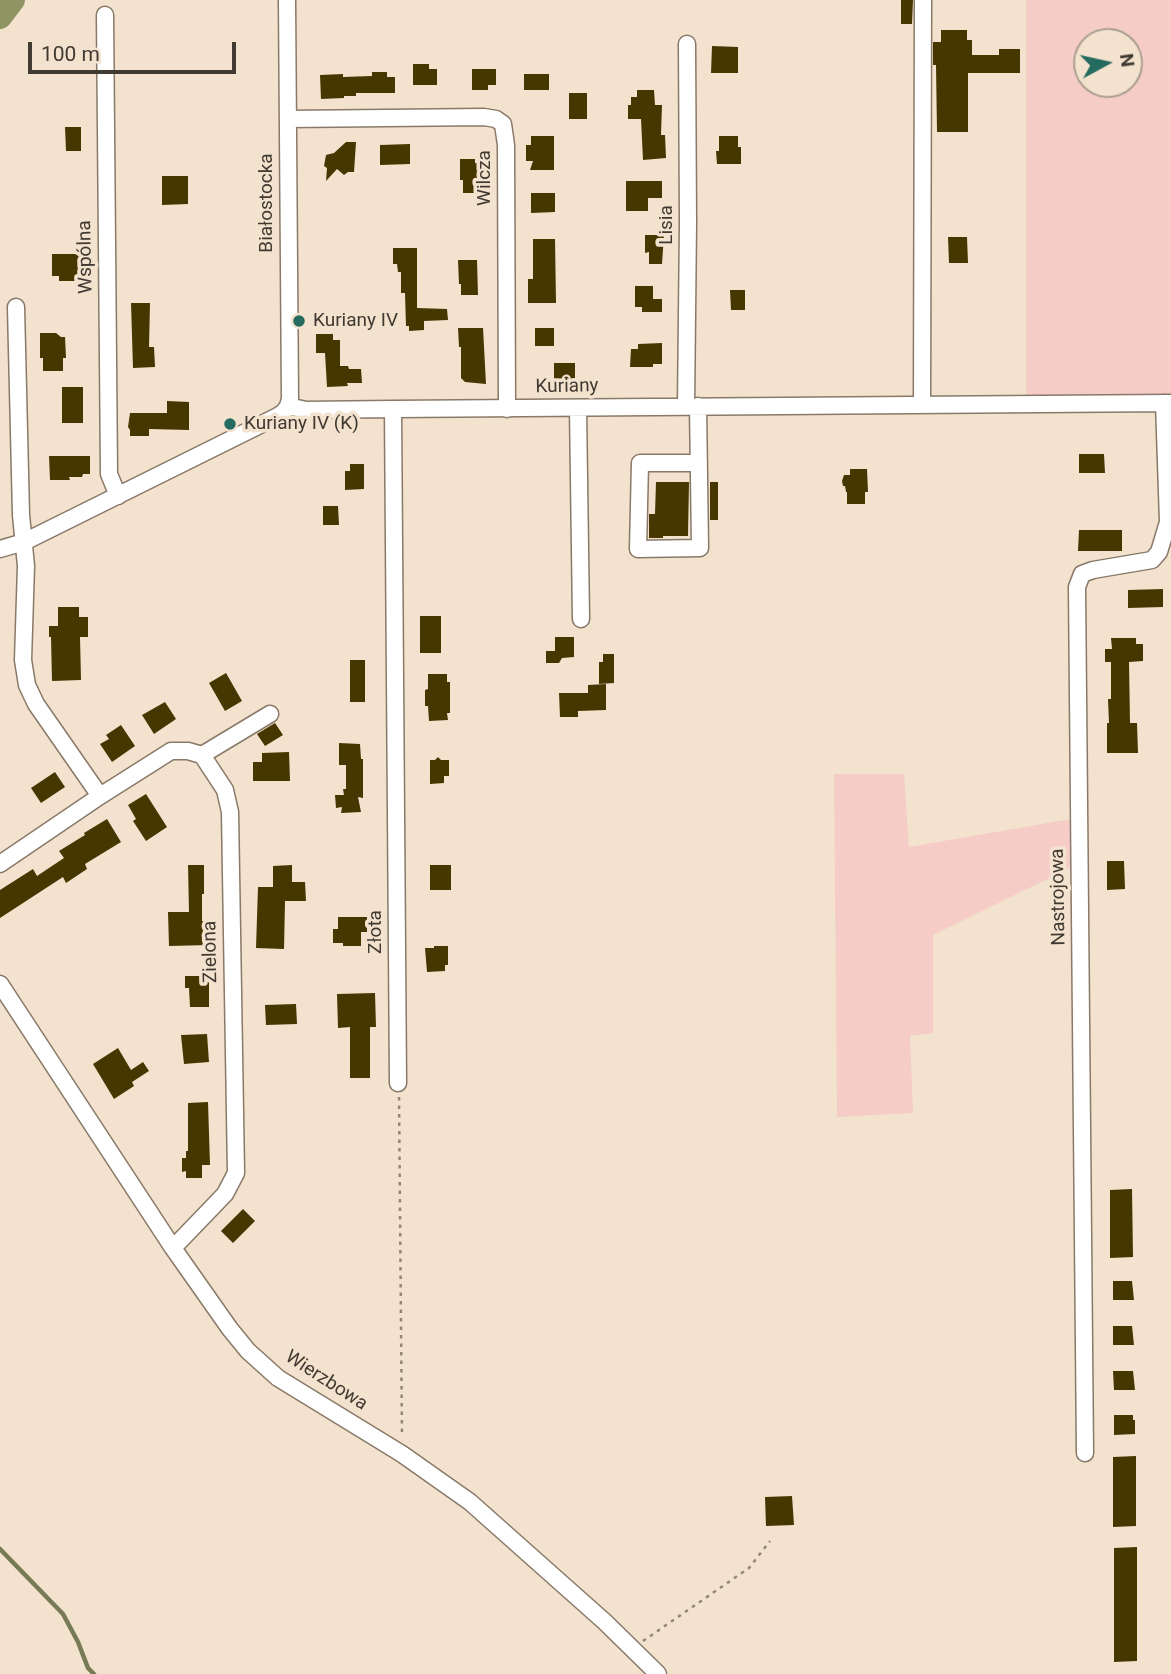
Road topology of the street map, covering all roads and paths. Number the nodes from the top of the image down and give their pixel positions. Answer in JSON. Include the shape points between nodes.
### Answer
{"nodes":[{"id":1,"x":287,"y":0,"type":"edge"},
{"id":2,"x":923,"y":0,"type":"edge"},
{"id":3,"x":105,"y":15,"type":"dead end"},
{"id":4,"x":687,"y":44,"type":"dead end"},
{"id":5,"x":288,"y":119,"type":"junction"},
{"id":6,"x":16,"y":307,"type":"dead end"},
{"id":7,"x":1168,"y":403,"type":"edge"},
{"id":8,"x":922,"y":405,"type":"junction"},
{"id":9,"x":288,"y":406,"type":"junction"},
{"id":10,"x":692,"y":406,"type":"junction"},
{"id":11,"x":578,"y":408,"type":"junction"},
{"id":12,"x":507,"y":409,"type":"junction"},
{"id":13,"x":393,"y":410,"type":"junction"},
{"id":14,"x":699,"y":463,"type":"junction"},
{"id":15,"x":118,"y":496,"type":"junction"},
{"id":16,"x":24,"y":542,"type":"junction"},
{"id":17,"x":0,"y":549,"type":"edge"},
{"id":18,"x":581,"y":619,"type":"dead end"},
{"id":19,"x":270,"y":714,"type":"dead end"},
{"id":20,"x":202,"y":755,"type":"junction"},
{"id":21,"x":100,"y":796,"type":"junction"},
{"id":22,"x":0,"y":864,"type":"edge"},
{"id":23,"x":0,"y":984,"type":"edge"},
{"id":24,"x":398,"y":1083,"type":"joint"},
{"id":25,"x":173,"y":1248,"type":"junction"},
{"id":26,"x":1085,"y":1453,"type":"dead end"},
{"id":27,"x":402,"y":1454,"type":"junction"},
{"id":28,"x":770,"y":1541,"type":"dead end"},
{"id":29,"x":632,"y":1648,"type":"junction"},
{"id":30,"x":658,"y":1674,"type":"edge"}],
"edges":[{"from":1,"to":5,"type":"street","name":"Białostocka"},
{"from":2,"to":8,"type":"street"},
{"from":3,"to":15,"type":"street","name":"Wspólna","via":[[109,474]]},
{"from":4,"to":10,"type":"street","name":"Lisia"},
{"from":5,"to":9,"type":"street","name":"Białostocka"},
{"from":5,"to":12,"type":"street","name":"Wilcza","via":[[485,117],[503,124]]},
{"from":6,"to":16,"type":"street"},
{"from":7,"to":8,"type":"street","name":"Kuriany"},
{"from":7,"to":26,"type":"street","name":"Nastrojowa","via":[[1168,522],[1159,552],[1152,560],[1082,574],[1077,587]]},
{"from":8,"to":10,"type":"street","name":"Kuriany"},
{"from":9,"to":13,"type":"street","name":"Kuriany"},
{"from":9,"to":15,"type":"street","via":[[278,416]]},
{"from":10,"to":11,"type":"street","name":"Kuriany"},
{"from":10,"to":14,"type":"street","name":"Lisia"},
{"from":11,"to":12,"type":"street","name":"Kuriany"},
{"from":11,"to":18,"type":"street"},
{"from":12,"to":13,"type":"street","name":"Kuriany"},
{"from":13,"to":24,"type":"street","name":"Złota"},
{"from":14,"to":14,"type":"street","name":"Lisia","via":[[700,548],[638,549],[640,463]]},
{"from":15,"to":16,"type":"street"},
{"from":16,"to":17,"type":"street"},
{"from":16,"to":21,"type":"street","via":[[27,685]]},
{"from":19,"to":20,"type":"street"},
{"from":20,"to":21,"type":"street","via":[[171,751]]},
{"from":20,"to":25,"type":"street","name":"Zielona","via":[[225,790],[230,812],[236,1173],[225,1194]]},
{"from":21,"to":22,"type":"street"},
{"from":23,"to":25,"type":"street","name":"Wierzbowa"},
{"from":24,"to":27,"type":"path"},
{"from":25,"to":27,"type":"street","name":"Wierzbowa","via":[[230,1329],[278,1378]]},
{"from":27,"to":29,"type":"street","name":"Wierzbowa","via":[[470,1502]]},
{"from":28,"to":29,"type":"path","via":[[749,1568]]},
{"from":29,"to":30,"type":"street","name":"Wierzbowa"}]}
